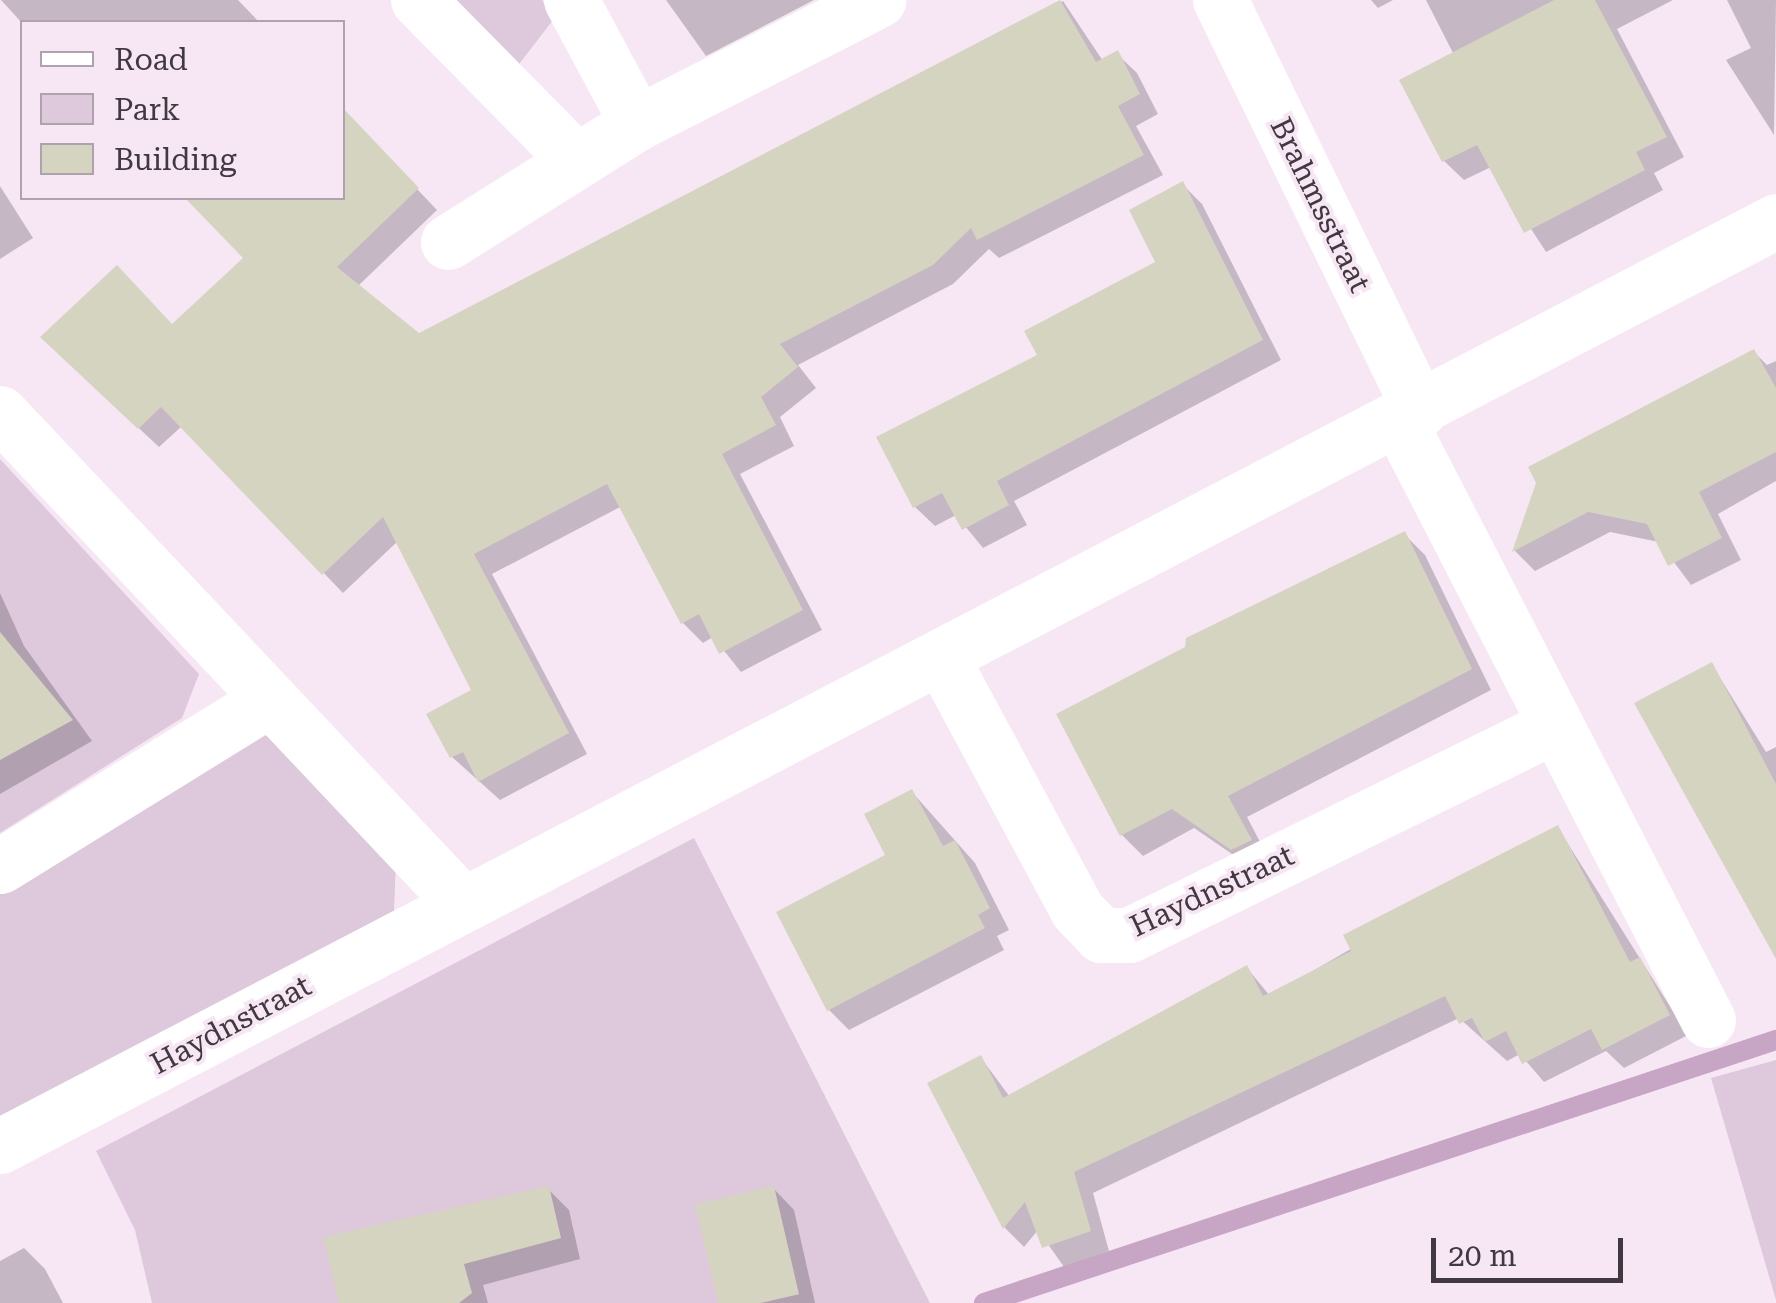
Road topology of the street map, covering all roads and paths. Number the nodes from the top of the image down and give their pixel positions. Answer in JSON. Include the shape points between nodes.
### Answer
{"nodes":[{"id":1,"x":418,"y":0,"type":"edge"},
{"id":2,"x":571,"y":0,"type":"edge"},
{"id":3,"x":878,"y":0,"type":"edge"},
{"id":4,"x":1220,"y":0,"type":"edge"},
{"id":5,"x":637,"y":123,"type":"junction"},
{"id":6,"x":574,"y":158,"type":"junction"},
{"id":7,"x":1776,"y":222,"type":"edge"},
{"id":8,"x":448,"y":242,"type":"dead end"},
{"id":9,"x":0,"y":413,"type":"edge"},
{"id":10,"x":1409,"y":416,"type":"junction"},
{"id":11,"x":941,"y":657,"type":"junction"},
{"id":12,"x":270,"y":699,"type":"junction"},
{"id":13,"x":1555,"y":725,"type":"junction"},
{"id":14,"x":0,"y":866,"type":"edge"},
{"id":15,"x":463,"y":904,"type":"junction"},
{"id":16,"x":1708,"y":1020,"type":"dead end"},
{"id":17,"x":0,"y":1146,"type":"edge"}],
"edges":[{"from":1,"to":6,"type":"street"},
{"from":2,"to":5,"type":"street"},
{"from":3,"to":5,"type":"street"},
{"from":4,"to":10,"type":"street","name":"Brahmsstraat"},
{"from":5,"to":6,"type":"street"},
{"from":6,"to":8,"type":"street"},
{"from":7,"to":10,"type":"street","name":"Haydnstraat"},
{"from":9,"to":12,"type":"street"},
{"from":10,"to":11,"type":"street","name":"Haydnstraat"},
{"from":10,"to":13,"type":"street"},
{"from":11,"to":13,"type":"street","name":"Haydnstraat","via":[[1077,910],[1101,934],[1130,935]]},
{"from":11,"to":15,"type":"street","name":"Haydnstraat"},
{"from":12,"to":14,"type":"street"},
{"from":12,"to":15,"type":"street"},
{"from":13,"to":16,"type":"street"},
{"from":15,"to":17,"type":"street","name":"Haydnstraat"}]}
